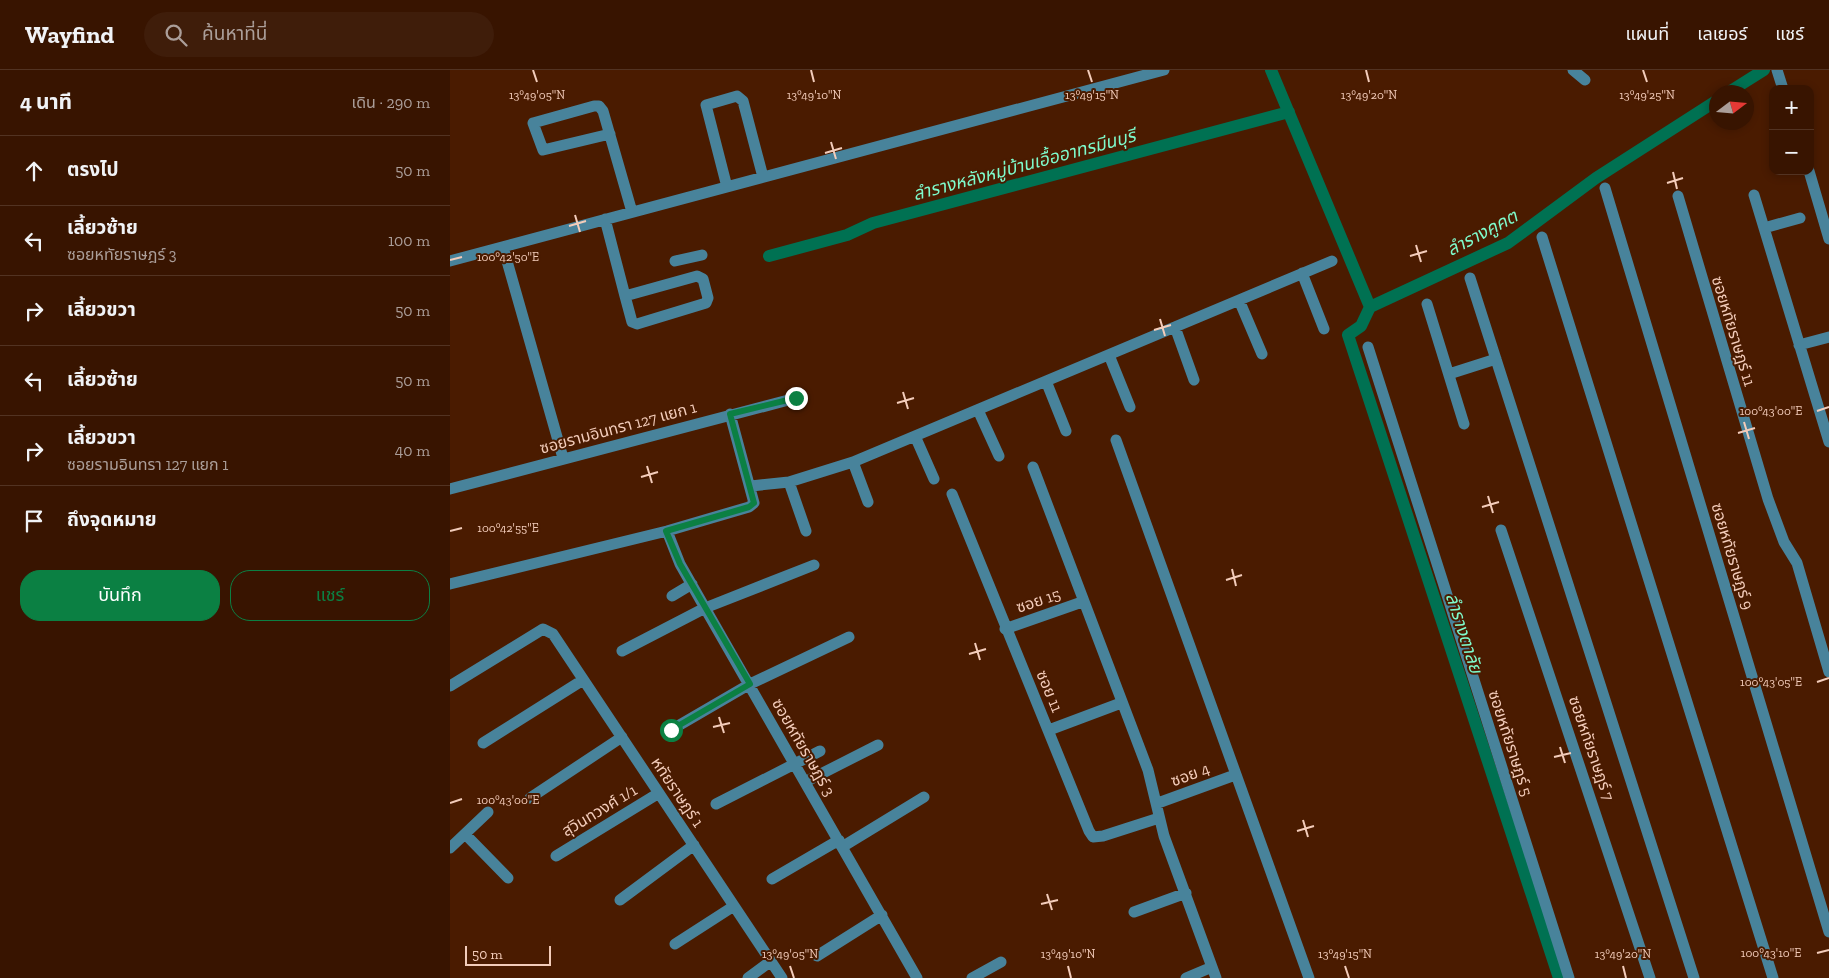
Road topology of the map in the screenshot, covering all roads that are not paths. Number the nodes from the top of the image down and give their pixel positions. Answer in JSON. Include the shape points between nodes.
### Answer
{"nodes":[{"id":1,"x":1164,"y":70,"type":"edge"},
{"id":2,"x":1573,"y":70,"type":"edge"},
{"id":3,"x":1777,"y":70,"type":"edge"},
{"id":4,"x":1585,"y":80,"type":"dead end"},
{"id":5,"x":1783,"y":85,"type":"edge"},
{"id":6,"x":610,"y":134,"type":"junction"},
{"id":7,"x":1809,"y":175,"type":"edge"},
{"id":8,"x":763,"y":178,"type":"junction"},
{"id":9,"x":727,"y":187,"type":"junction"},
{"id":10,"x":1605,"y":188,"type":"dead end"},
{"id":11,"x":1754,"y":195,"type":"dead end"},
{"id":12,"x":1678,"y":196,"type":"dead end"},
{"id":13,"x":632,"y":212,"type":"junction"},
{"id":14,"x":1800,"y":218,"type":"dead end"},
{"id":15,"x":606,"y":220,"type":"junction"},
{"id":16,"x":1764,"y":228,"type":"junction"},
{"id":17,"x":1542,"y":236,"type":"dead end"},
{"id":18,"x":1829,"y":238,"type":"edge"},
{"id":19,"x":503,"y":247,"type":"junction"},
{"id":20,"x":1332,"y":260,"type":"dead end"},
{"id":21,"x":450,"y":261,"type":"edge"},
{"id":22,"x":675,"y":262,"type":"dead end"},
{"id":23,"x":1302,"y":273,"type":"junction"},
{"id":24,"x":697,"y":276,"type":"junction"},
{"id":25,"x":1470,"y":278,"type":"dead end"},
{"id":26,"x":625,"y":296,"type":"junction"},
{"id":27,"x":1240,"y":300,"type":"junction"},
{"id":28,"x":1427,"y":304,"type":"dead end"},
{"id":29,"x":1174,"y":327,"type":"junction"},
{"id":30,"x":1324,"y":329,"type":"dead end"},
{"id":31,"x":1829,"y":337,"type":"edge"},
{"id":32,"x":1799,"y":345,"type":"junction"},
{"id":33,"x":1368,"y":347,"type":"dead end"},
{"id":34,"x":1262,"y":354,"type":"dead end"},
{"id":35,"x":1109,"y":355,"type":"junction"},
{"id":36,"x":1496,"y":359,"type":"junction"},
{"id":37,"x":1449,"y":374,"type":"junction"},
{"id":38,"x":1194,"y":380,"type":"dead end"},
{"id":39,"x":1046,"y":381,"type":"junction"},
{"id":40,"x":796,"y":398,"type":"dead end"},
{"id":41,"x":1130,"y":407,"type":"dead end"},
{"id":42,"x":978,"y":410,"type":"junction"},
{"id":43,"x":730,"y":414,"type":"junction"},
{"id":44,"x":1464,"y":424,"type":"dead end"},
{"id":45,"x":1066,"y":431,"type":"dead end"},
{"id":46,"x":915,"y":436,"type":"junction"},
{"id":47,"x":1116,"y":440,"type":"dead end"},
{"id":48,"x":1829,"y":442,"type":"edge"},
{"id":49,"x":998,"y":456,"type":"dead end"},
{"id":50,"x":563,"y":458,"type":"junction"},
{"id":51,"x":853,"y":462,"type":"junction"},
{"id":52,"x":1033,"y":467,"type":"dead end"},
{"id":53,"x":934,"y":479,"type":"dead end"},
{"id":54,"x":789,"y":482,"type":"junction"},
{"id":55,"x":750,"y":486,"type":"junction"},
{"id":56,"x":450,"y":488,"type":"edge"},
{"id":57,"x":952,"y":494,"type":"dead end"},
{"id":58,"x":868,"y":502,"type":"dead end"},
{"id":59,"x":1501,"y":530,"type":"dead end"},
{"id":60,"x":666,"y":531,"type":"junction"},
{"id":61,"x":806,"y":531,"type":"dead end"},
{"id":62,"x":814,"y":565,"type":"dead end"},
{"id":63,"x":450,"y":584,"type":"edge"},
{"id":64,"x":692,"y":584,"type":"junction"},
{"id":65,"x":672,"y":596,"type":"dead end"},
{"id":66,"x":1082,"y":602,"type":"junction"},
{"id":67,"x":705,"y":608,"type":"junction"},
{"id":68,"x":1005,"y":629,"type":"junction"},
{"id":69,"x":849,"y":637,"type":"dead end"},
{"id":70,"x":622,"y":651,"type":"dead end"},
{"id":71,"x":1829,"y":672,"type":"edge"},
{"id":72,"x":583,"y":680,"type":"junction"},
{"id":73,"x":750,"y":684,"type":"junction"},
{"id":74,"x":450,"y":686,"type":"edge"},
{"id":75,"x":1121,"y":703,"type":"junction"},
{"id":76,"x":671,"y":730,"type":"dead end"},
{"id":77,"x":1049,"y":730,"type":"junction"},
{"id":78,"x":622,"y":737,"type":"junction"},
{"id":79,"x":483,"y":743,"type":"dead end"},
{"id":80,"x":878,"y":745,"type":"dead end"},
{"id":81,"x":820,"y":751,"type":"dead end"},
{"id":82,"x":794,"y":762,"type":"junction"},
{"id":83,"x":1235,"y":774,"type":"junction"},
{"id":84,"x":805,"y":782,"type":"junction"},
{"id":85,"x":659,"y":793,"type":"junction"},
{"id":86,"x":924,"y":796,"type":"dead end"},
{"id":87,"x":530,"y":798,"type":"dead end"},
{"id":88,"x":1158,"y":803,"type":"junction"},
{"id":89,"x":716,"y":804,"type":"dead end"},
{"id":90,"x":488,"y":812,"type":"dead end"},
{"id":91,"x":1159,"y":818,"type":"junction"},
{"id":92,"x":465,"y":834,"type":"junction"},
{"id":93,"x":840,"y":844,"type":"junction"},
{"id":94,"x":694,"y":845,"type":"junction"},
{"id":95,"x":450,"y":848,"type":"edge"},
{"id":96,"x":556,"y":856,"type":"dead end"},
{"id":97,"x":508,"y":878,"type":"dead end"},
{"id":98,"x":772,"y":879,"type":"dead end"},
{"id":99,"x":1186,"y":893,"type":"junction"},
{"id":100,"x":620,"y":900,"type":"dead end"},
{"id":101,"x":734,"y":906,"type":"junction"},
{"id":102,"x":1134,"y":912,"type":"dead end"},
{"id":103,"x":882,"y":915,"type":"junction"},
{"id":104,"x":1829,"y":932,"type":"edge"},
{"id":105,"x":676,"y":944,"type":"dead end"},
{"id":106,"x":817,"y":956,"type":"dead end"},
{"id":107,"x":771,"y":961,"type":"junction"},
{"id":108,"x":1002,"y":962,"type":"dead end"},
{"id":109,"x":1214,"y":973,"type":"edge"},
{"id":110,"x":748,"y":978,"type":"edge"},
{"id":111,"x":782,"y":978,"type":"edge"},
{"id":112,"x":918,"y":978,"type":"edge"},
{"id":113,"x":972,"y":978,"type":"edge"},
{"id":114,"x":1186,"y":978,"type":"edge"},
{"id":115,"x":1309,"y":978,"type":"edge"},
{"id":116,"x":1569,"y":978,"type":"edge"},
{"id":117,"x":1650,"y":978,"type":"edge"},
{"id":118,"x":1694,"y":978,"type":"edge"},
{"id":119,"x":1773,"y":978,"type":"edge"}],
"edges":[{"from":1,"to":8,"type":"street"},
{"from":2,"to":4,"type":"street"},
{"from":3,"to":5,"type":"street"},
{"from":6,"to":6,"type":"street","via":[[599,106],[533,123],[543,150]]},
{"from":6,"to":13,"type":"street"},
{"from":7,"to":18,"type":"street"},
{"from":8,"to":9,"type":"street"},
{"from":8,"to":9,"type":"street","via":[[743,101],[737,96],[710,103],[706,108]]},
{"from":9,"to":13,"type":"street"},
{"from":10,"to":104,"type":"street","name":"ซอยหทัยราษฎร์ 9"},
{"from":11,"to":16,"type":"street"},
{"from":12,"to":71,"type":"street","name":"ซอยหทัยราษฎร์ 11","via":[[1768,499],[1784,542],[1797,563]]},
{"from":13,"to":15,"type":"street"},
{"from":14,"to":16,"type":"street"},
{"from":15,"to":19,"type":"street"},
{"from":15,"to":26,"type":"street"},
{"from":16,"to":32,"type":"street"},
{"from":17,"to":119,"type":"street"},
{"from":19,"to":21,"type":"street"},
{"from":19,"to":50,"type":"street"},
{"from":20,"to":23,"type":"street"},
{"from":22,"to":24,"type":"street","via":[[697,256]]},
{"from":23,"to":27,"type":"street"},
{"from":23,"to":30,"type":"street"},
{"from":24,"to":26,"type":"street"},
{"from":24,"to":26,"type":"street","via":[[703,279],[708,298],[706,303],[637,324],[630,318]]},
{"from":25,"to":36,"type":"street"},
{"from":27,"to":29,"type":"street"},
{"from":27,"to":34,"type":"street"},
{"from":28,"to":37,"type":"street"},
{"from":29,"to":35,"type":"street"},
{"from":29,"to":38,"type":"street"},
{"from":31,"to":32,"type":"street"},
{"from":32,"to":48,"type":"street"},
{"from":33,"to":116,"type":"street","name":"ซอยหทัยราษฎร์ 5"},
{"from":35,"to":39,"type":"street"},
{"from":35,"to":41,"type":"street"},
{"from":36,"to":37,"type":"street"},
{"from":36,"to":118,"type":"street"},
{"from":37,"to":44,"type":"street"},
{"from":39,"to":42,"type":"street"},
{"from":39,"to":45,"type":"street"},
{"from":40,"to":43,"type":"street","name":"ซอยรามอินทรา 127 แยก 1"},
{"from":42,"to":46,"type":"street"},
{"from":42,"to":49,"type":"street"},
{"from":43,"to":50,"type":"street","name":"ซอยรามอินทรา 127 แยก 1"},
{"from":43,"to":55,"type":"street"},
{"from":46,"to":51,"type":"street"},
{"from":46,"to":53,"type":"street"},
{"from":47,"to":83,"type":"street"},
{"from":50,"to":56,"type":"street","name":"ซอยรามอินทรา 127 แยก 1"},
{"from":51,"to":54,"type":"street"},
{"from":51,"to":58,"type":"street"},
{"from":52,"to":66,"type":"street"},
{"from":54,"to":55,"type":"street"},
{"from":54,"to":61,"type":"street"},
{"from":55,"to":60,"type":"street","via":[[754,503],[749,507]]},
{"from":57,"to":68,"type":"street","name":"ซอย 11"},
{"from":59,"to":117,"type":"street","name":"ซอยหทัยราษฎร์ 7"},
{"from":60,"to":63,"type":"street"},
{"from":60,"to":64,"type":"street","name":"ซอยหทัยราษฎร์ 3"},
{"from":62,"to":67,"type":"street"},
{"from":64,"to":65,"type":"street"},
{"from":64,"to":67,"type":"street","name":"ซอยหทัยราษฎร์ 3"},
{"from":66,"to":68,"type":"street","name":"ซอย 15"},
{"from":66,"to":75,"type":"street"},
{"from":67,"to":70,"type":"street"},
{"from":67,"to":73,"type":"street","name":"ซอยหทัยราษฎร์ 3"},
{"from":68,"to":77,"type":"street","name":"ซอย 11"},
{"from":69,"to":73,"type":"street"},
{"from":72,"to":74,"type":"street","name":"หทัยราษฎร์ 1","via":[[553,634],[543,630]]},
{"from":72,"to":78,"type":"street","name":"หทัยราษฎร์ 1"},
{"from":72,"to":79,"type":"street"},
{"from":73,"to":76,"type":"street"},
{"from":73,"to":82,"type":"street","name":"ซอยหทัยราษฎร์ 3"},
{"from":75,"to":77,"type":"street"},
{"from":75,"to":88,"type":"street"},
{"from":77,"to":91,"type":"street","name":"ซอย 11","via":[[1093,837]]},
{"from":78,"to":85,"type":"street","name":"หทัยราษฎร์ 1"},
{"from":78,"to":87,"type":"street"},
{"from":80,"to":84,"type":"street"},
{"from":81,"to":82,"type":"street"},
{"from":82,"to":84,"type":"street","name":"ซอยหทัยราษฎร์ 3"},
{"from":82,"to":89,"type":"street"},
{"from":83,"to":88,"type":"street","name":"ซอย 4"},
{"from":83,"to":115,"type":"street"},
{"from":84,"to":93,"type":"street","name":"ซอยหทัยราษฎร์ 3"},
{"from":85,"to":94,"type":"street","name":"หทัยราษฎร์ 1"},
{"from":85,"to":96,"type":"street","name":"สุวินทวงศ์ 1/1"},
{"from":86,"to":93,"type":"street"},
{"from":88,"to":91,"type":"street"},
{"from":90,"to":92,"type":"street"},
{"from":91,"to":99,"type":"street"},
{"from":92,"to":95,"type":"street"},
{"from":92,"to":97,"type":"street"},
{"from":93,"to":98,"type":"street"},
{"from":93,"to":103,"type":"street","name":"ซอยหทัยราษฎร์ 3"},
{"from":94,"to":100,"type":"street"},
{"from":94,"to":101,"type":"street","name":"หทัยราษฎร์ 1"},
{"from":99,"to":102,"type":"street"},
{"from":99,"to":109,"type":"street"},
{"from":101,"to":105,"type":"street"},
{"from":101,"to":107,"type":"street","name":"หทัยราษฎร์ 1"},
{"from":103,"to":106,"type":"street"},
{"from":103,"to":112,"type":"street","name":"ซอยหทัยราษฎร์ 3"},
{"from":107,"to":110,"type":"street"},
{"from":107,"to":111,"type":"street","name":"หทัยราษฎร์ 1"},
{"from":108,"to":113,"type":"street"},
{"from":109,"to":114,"type":"street"}]}
